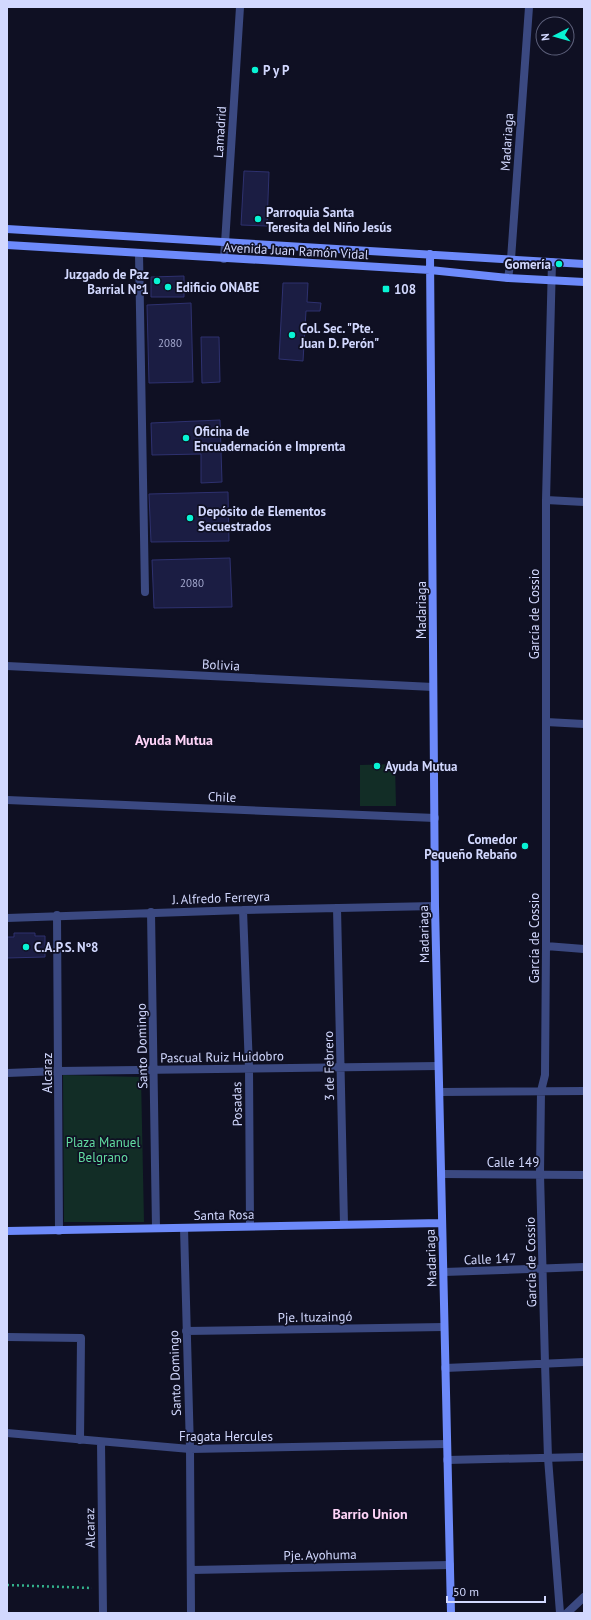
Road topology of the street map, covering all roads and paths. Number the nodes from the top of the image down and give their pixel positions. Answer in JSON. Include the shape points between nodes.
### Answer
{"nodes":[{"id":1,"x":240,"y":7,"type":"edge"},
{"id":2,"x":529,"y":7,"type":"edge"},
{"id":3,"x":7,"y":229,"type":"edge"},
{"id":4,"x":225,"y":242,"type":"junction"},
{"id":5,"x":7,"y":245,"type":"edge"},
{"id":6,"x":139,"y":254,"type":"junction"},
{"id":7,"x":430,"y":254,"type":"junction"},
{"id":8,"x":224,"y":259,"type":"junction"},
{"id":9,"x":511,"y":259,"type":"junction"},
{"id":10,"x":552,"y":262,"type":"junction"},
{"id":11,"x":584,"y":264,"type":"edge"},
{"id":12,"x":430,"y":270,"type":"junction"},
{"id":13,"x":508,"y":278,"type":"junction"},
{"id":14,"x":551,"y":281,"type":"junction"},
{"id":15,"x":584,"y":282,"type":"edge"},
{"id":16,"x":546,"y":500,"type":"junction"},
{"id":17,"x":584,"y":502,"type":"edge"},
{"id":18,"x":145,"y":592,"type":"dead end"},
{"id":19,"x":7,"y":666,"type":"edge"},
{"id":20,"x":433,"y":687,"type":"junction"},
{"id":21,"x":546,"y":722,"type":"junction"},
{"id":22,"x":584,"y":724,"type":"edge"},
{"id":23,"x":7,"y":800,"type":"edge"},
{"id":24,"x":435,"y":818,"type":"junction"},
{"id":25,"x":435,"y":906,"type":"junction"},
{"id":26,"x":336,"y":908,"type":"junction"},
{"id":27,"x":243,"y":910,"type":"junction"},
{"id":28,"x":151,"y":912,"type":"junction"},
{"id":29,"x":57,"y":916,"type":"junction"},
{"id":30,"x":7,"y":918,"type":"edge"},
{"id":31,"x":546,"y":946,"type":"junction"},
{"id":32,"x":584,"y":949,"type":"edge"},
{"id":33,"x":438,"y":1066,"type":"junction"},
{"id":34,"x":341,"y":1067,"type":"junction"},
{"id":35,"x":249,"y":1068,"type":"junction"},
{"id":36,"x":154,"y":1070,"type":"junction"},
{"id":37,"x":59,"y":1071,"type":"junction"},
{"id":38,"x":7,"y":1074,"type":"edge"},
{"id":39,"x":541,"y":1091,"type":"junction"},
{"id":40,"x":584,"y":1091,"type":"edge"},
{"id":41,"x":440,"y":1092,"type":"junction"},
{"id":42,"x":442,"y":1174,"type":"junction"},
{"id":43,"x":540,"y":1174,"type":"junction"},
{"id":44,"x":584,"y":1175,"type":"edge"},
{"id":45,"x":344,"y":1224,"type":"junction"},
{"id":46,"x":442,"y":1224,"type":"junction"},
{"id":47,"x":250,"y":1226,"type":"junction"},
{"id":48,"x":156,"y":1228,"type":"junction"},
{"id":49,"x":184,"y":1228,"type":"junction"},
{"id":50,"x":7,"y":1231,"type":"edge"},
{"id":51,"x":60,"y":1231,"type":"junction"},
{"id":52,"x":584,"y":1267,"type":"edge"},
{"id":53,"x":543,"y":1269,"type":"junction"},
{"id":54,"x":444,"y":1272,"type":"junction"},
{"id":55,"x":444,"y":1327,"type":"junction"},
{"id":56,"x":186,"y":1331,"type":"junction"},
{"id":57,"x":7,"y":1337,"type":"edge"},
{"id":58,"x":584,"y":1362,"type":"edge"},
{"id":59,"x":545,"y":1364,"type":"junction"},
{"id":60,"x":445,"y":1368,"type":"junction"},
{"id":61,"x":7,"y":1433,"type":"edge"},
{"id":62,"x":80,"y":1440,"type":"junction"},
{"id":63,"x":101,"y":1442,"type":"junction"},
{"id":64,"x":447,"y":1444,"type":"junction"},
{"id":65,"x":190,"y":1449,"type":"junction"},
{"id":66,"x":584,"y":1457,"type":"edge"},
{"id":67,"x":548,"y":1458,"type":"junction"},
{"id":68,"x":447,"y":1460,"type":"junction"},
{"id":69,"x":450,"y":1565,"type":"junction"},
{"id":70,"x":191,"y":1570,"type":"junction"},
{"id":71,"x":7,"y":1585,"type":"edge"},
{"id":72,"x":103,"y":1588,"type":"junction"},
{"id":73,"x":584,"y":1597,"type":"edge"},
{"id":74,"x":103,"y":1613,"type":"edge"},
{"id":75,"x":191,"y":1613,"type":"edge"},
{"id":76,"x":451,"y":1613,"type":"edge"},
{"id":77,"x":560,"y":1613,"type":"edge"},
{"id":78,"x":567,"y":1613,"type":"edge"}],
"edges":[{"from":1,"to":4,"type":"street","name":"Lamadrid"},
{"from":2,"to":9,"type":"street","name":"Madariaga"},
{"from":3,"to":4,"type":"street","name":"Avenida Juan Ramón Vidal"},
{"from":4,"to":7,"type":"street","name":"Avenida Juan Ramón Vidal"},
{"from":4,"to":8,"type":"street","name":"Lamadrid"},
{"from":5,"to":6,"type":"street","name":"Avenida Juan Ramón Vidal"},
{"from":6,"to":8,"type":"street","name":"Avenida Juan Ramón Vidal"},
{"from":6,"to":18,"type":"street"},
{"from":7,"to":9,"type":"street","name":"Avenida Juan Ramón Vidal"},
{"from":7,"to":12,"type":"street","name":"Madariaga"},
{"from":8,"to":12,"type":"street","name":"Avenida Juan Ramón Vidal"},
{"from":9,"to":10,"type":"street","name":"Avenida Juan Ramón Vidal"},
{"from":9,"to":13,"type":"street","name":"Madariaga"},
{"from":10,"to":11,"type":"street","name":"Avenida Juan Ramón Vidal"},
{"from":10,"to":14,"type":"street","name":"García de Cossio"},
{"from":12,"to":13,"type":"street","name":"Avenida Juan Ramón Vidal"},
{"from":12,"to":20,"type":"street","name":"Madariaga"},
{"from":13,"to":14,"type":"street","name":"Avenida Juan Ramón Vidal"},
{"from":14,"to":15,"type":"street","name":"Avenida Juan Ramón Vidal"},
{"from":14,"to":16,"type":"street","name":"García de Cossio"},
{"from":16,"to":17,"type":"street"},
{"from":16,"to":21,"type":"street","name":"García de Cossio"},
{"from":19,"to":20,"type":"street","name":"Bolivia"},
{"from":20,"to":24,"type":"street","name":"Madariaga"},
{"from":21,"to":22,"type":"street"},
{"from":21,"to":31,"type":"street","name":"García de Cossio"},
{"from":23,"to":24,"type":"street","name":"Chile"},
{"from":24,"to":25,"type":"street","name":"Madariaga"},
{"from":25,"to":26,"type":"street","name":"J. Alfredo Ferreyra"},
{"from":25,"to":33,"type":"street","name":"Madariaga"},
{"from":26,"to":27,"type":"street","name":"J. Alfredo Ferreyra"},
{"from":26,"to":34,"type":"street","name":"3 de Febrero"},
{"from":27,"to":28,"type":"street","name":"J. Alfredo Ferreyra"},
{"from":27,"to":35,"type":"street","name":"Posadas"},
{"from":28,"to":29,"type":"street","name":"J. Alfredo Ferreyra"},
{"from":28,"to":36,"type":"street","name":"Santo Domingo"},
{"from":29,"to":30,"type":"street","name":"J. Alfredo Ferreyra"},
{"from":29,"to":37,"type":"street","name":"Alcaraz"},
{"from":31,"to":32,"type":"street"},
{"from":31,"to":39,"type":"street","name":"García de Cossio","via":[[545,1074]]},
{"from":33,"to":34,"type":"street","name":"Pascual Ruiz Huidobro"},
{"from":33,"to":41,"type":"street","name":"Madariaga"},
{"from":34,"to":35,"type":"street","name":"Pascual Ruiz Huidobro"},
{"from":34,"to":45,"type":"street","name":"3 de Febrero"},
{"from":35,"to":36,"type":"street","name":"Pascual Ruiz Huidobro"},
{"from":35,"to":47,"type":"street","name":"Posadas"},
{"from":36,"to":37,"type":"street","name":"Pascual Ruiz Huidobro"},
{"from":36,"to":48,"type":"street","name":"Santo Domingo"},
{"from":37,"to":38,"type":"street","name":"Pascual Ruiz Huidobro"},
{"from":37,"to":51,"type":"street","name":"Alcaraz"},
{"from":39,"to":40,"type":"street"},
{"from":39,"to":41,"type":"street"},
{"from":39,"to":43,"type":"street","name":"García de Cossio"},
{"from":41,"to":42,"type":"street","name":"Madariaga"},
{"from":42,"to":43,"type":"street","name":"Calle 149"},
{"from":42,"to":46,"type":"street","name":"Madariaga"},
{"from":43,"to":44,"type":"street","name":"Calle 149"},
{"from":43,"to":53,"type":"street","name":"García de Cossio"},
{"from":45,"to":46,"type":"street","name":"Santa Rosa"},
{"from":45,"to":47,"type":"street","name":"Santa Rosa"},
{"from":46,"to":54,"type":"street","name":"Madariaga"},
{"from":47,"to":49,"type":"street","name":"Santa Rosa"},
{"from":48,"to":49,"type":"street","name":"Santa Rosa"},
{"from":48,"to":51,"type":"street","name":"Santa Rosa"},
{"from":49,"to":56,"type":"street","name":"Santo Domingo"},
{"from":50,"to":51,"type":"street","name":"Santa Rosa"},
{"from":52,"to":53,"type":"street","name":"Calle 147"},
{"from":53,"to":54,"type":"street","name":"Calle 147"},
{"from":53,"to":59,"type":"street","name":"García de Cossio"},
{"from":54,"to":55,"type":"street","name":"Madariaga"},
{"from":55,"to":56,"type":"street","name":"Pje. Ituzaingó"},
{"from":55,"to":60,"type":"street","name":"Madariaga"},
{"from":56,"to":65,"type":"street","name":"Santo Domingo"},
{"from":57,"to":62,"type":"street","via":[[81,1338]]},
{"from":58,"to":59,"type":"street"},
{"from":59,"to":60,"type":"street"},
{"from":59,"to":67,"type":"street","name":"García de Cossio"},
{"from":60,"to":64,"type":"street","name":"Madariaga"},
{"from":61,"to":62,"type":"street","name":"Fragata Hercules"},
{"from":62,"to":63,"type":"street","name":"Fragata Hercules"},
{"from":63,"to":65,"type":"street","name":"Fragata Hercules"},
{"from":63,"to":72,"type":"street","name":"Alcaraz"},
{"from":64,"to":65,"type":"street","name":"Fragata Hercules"},
{"from":64,"to":68,"type":"street","name":"Madariaga"},
{"from":65,"to":70,"type":"street","name":"Santo Domingo"},
{"from":66,"to":67,"type":"street"},
{"from":67,"to":68,"type":"street"},
{"from":67,"to":77,"type":"street","name":"García de Cossio"},
{"from":68,"to":69,"type":"street","name":"Madariaga"},
{"from":69,"to":70,"type":"street","name":"Pje. Ayohuma"},
{"from":69,"to":76,"type":"street","name":"Madariaga"},
{"from":70,"to":75,"type":"street","name":"Santo Domingo"},
{"from":71,"to":72,"type":"path"},
{"from":72,"to":74,"type":"street","name":"Alcaraz"},
{"from":73,"to":78,"type":"street"}]}
